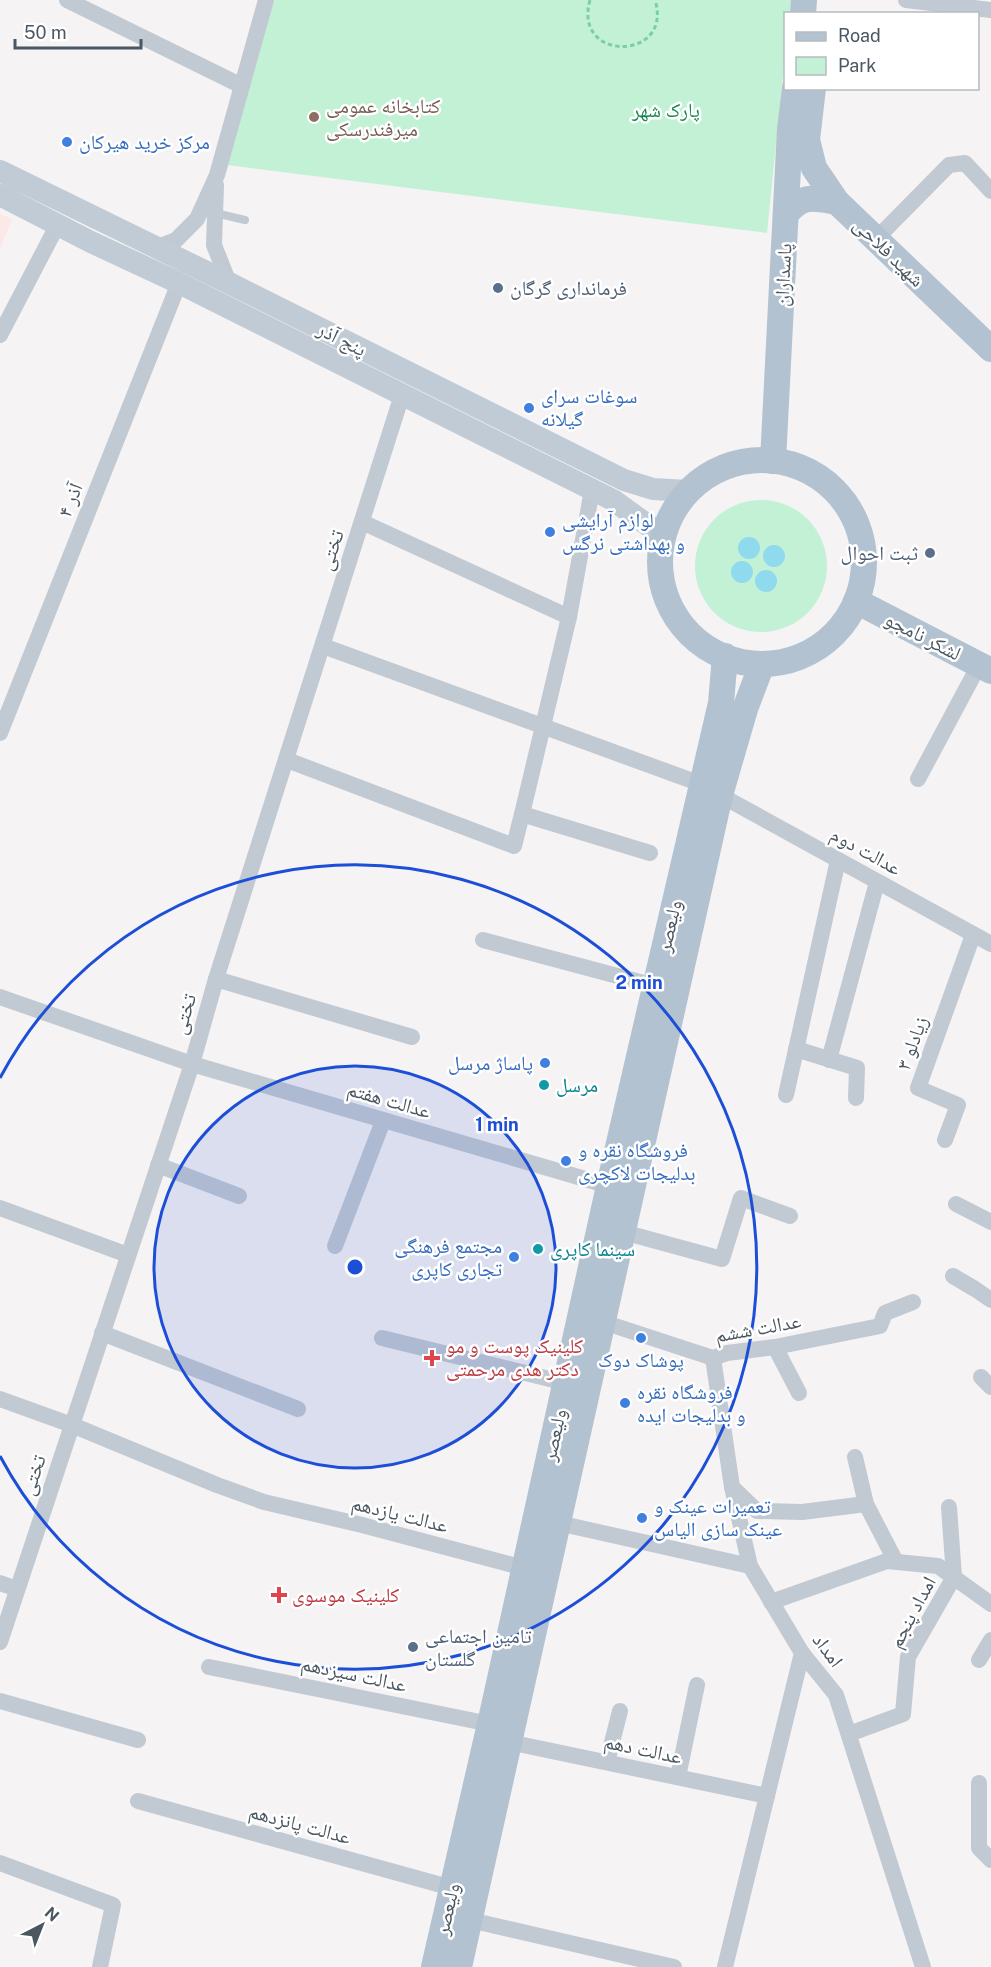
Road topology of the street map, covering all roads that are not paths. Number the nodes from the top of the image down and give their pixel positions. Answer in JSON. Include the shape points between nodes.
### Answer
{"nodes":[{"id":1,"x":67,"y":0,"type":"edge"},
{"id":2,"x":266,"y":0,"type":"edge"},
{"id":3,"x":906,"y":0,"type":"edge"},
{"id":4,"x":991,"y":10,"type":"edge"},
{"id":5,"x":242,"y":86,"type":"junction"},
{"id":6,"x":795,"y":90,"type":"edge"},
{"id":7,"x":813,"y":90,"type":"edge"},
{"id":8,"x":0,"y":171,"type":"edge"},
{"id":9,"x":217,"y":175,"type":"junction"},
{"id":10,"x":991,"y":191,"type":"edge"},
{"id":11,"x":0,"y":195,"type":"edge"},
{"id":12,"x":837,"y":202,"type":"junction"},
{"id":13,"x":215,"y":213,"type":"junction"},
{"id":14,"x":786,"y":214,"type":"junction"},
{"id":15,"x":245,"y":220,"type":"dead end"},
{"id":16,"x":58,"y":224,"type":"junction"},
{"id":17,"x":876,"y":238,"type":"junction"},
{"id":18,"x":156,"y":248,"type":"junction"},
{"id":19,"x":179,"y":283,"type":"junction"},
{"id":20,"x":229,"y":283,"type":"junction"},
{"id":21,"x":0,"y":335,"type":"edge"},
{"id":22,"x":990,"y":345,"type":"edge"},
{"id":23,"x":402,"y":395,"type":"junction"},
{"id":24,"x":773,"y":455,"type":"junction"},
{"id":25,"x":592,"y":490,"type":"junction"},
{"id":26,"x":688,"y":491,"type":"junction"},
{"id":27,"x":362,"y":522,"type":"junction"},
{"id":28,"x":663,"y":536,"type":"junction"},
{"id":29,"x":864,"y":605,"type":"junction"},
{"id":30,"x":569,"y":617,"type":"junction"},
{"id":31,"x":323,"y":646,"type":"junction"},
{"id":32,"x":725,"y":656,"type":"junction"},
{"id":33,"x":762,"y":664,"type":"junction"},
{"id":34,"x":985,"y":668,"type":"edge"},
{"id":35,"x":542,"y":726,"type":"junction"},
{"id":36,"x":0,"y":732,"type":"edge"},
{"id":37,"x":286,"y":760,"type":"junction"},
{"id":38,"x":918,"y":779,"type":"dead end"},
{"id":39,"x":711,"y":789,"type":"junction"},
{"id":40,"x":522,"y":814,"type":"junction"},
{"id":41,"x":650,"y":853,"type":"dead end"},
{"id":42,"x":838,"y":860,"type":"junction"},
{"id":43,"x":877,"y":882,"type":"junction"},
{"id":44,"x":973,"y":935,"type":"junction"},
{"id":45,"x":483,"y":940,"type":"dead end"},
{"id":46,"x":991,"y":944,"type":"edge"},
{"id":47,"x":216,"y":979,"type":"junction"},
{"id":48,"x":655,"y":986,"type":"junction"},
{"id":49,"x":0,"y":997,"type":"edge"},
{"id":50,"x":412,"y":1037,"type":"dead end"},
{"id":51,"x":796,"y":1049,"type":"junction"},
{"id":52,"x":829,"y":1060,"type":"junction"},
{"id":53,"x":192,"y":1064,"type":"junction"},
{"id":54,"x":786,"y":1095,"type":"dead end"},
{"id":55,"x":856,"y":1098,"type":"dead end"},
{"id":56,"x":383,"y":1121,"type":"junction"},
{"id":57,"x":945,"y":1140,"type":"dead end"},
{"id":58,"x":158,"y":1165,"type":"junction"},
{"id":59,"x":609,"y":1186,"type":"junction"},
{"id":60,"x":239,"y":1196,"type":"dead end"},
{"id":61,"x":956,"y":1204,"type":"dead end"},
{"id":62,"x":0,"y":1208,"type":"edge"},
{"id":63,"x":790,"y":1216,"type":"dead end"},
{"id":64,"x":991,"y":1222,"type":"edge"},
{"id":65,"x":623,"y":1232,"type":"junction"},
{"id":66,"x":335,"y":1246,"type":"dead end"},
{"id":67,"x":128,"y":1255,"type":"junction"},
{"id":68,"x":953,"y":1276,"type":"dead end"},
{"id":69,"x":991,"y":1300,"type":"edge"},
{"id":70,"x":913,"y":1302,"type":"dead end"},
{"id":71,"x":603,"y":1322,"type":"junction"},
{"id":72,"x":102,"y":1333,"type":"junction"},
{"id":73,"x":382,"y":1338,"type":"dead end"},
{"id":74,"x":775,"y":1347,"type":"junction"},
{"id":75,"x":713,"y":1358,"type":"junction"},
{"id":76,"x":566,"y":1383,"type":"junction"},
{"id":77,"x":798,"y":1393,"type":"dead end"},
{"id":78,"x":0,"y":1399,"type":"edge"},
{"id":79,"x":298,"y":1409,"type":"dead end"},
{"id":80,"x":72,"y":1425,"type":"junction"},
{"id":81,"x":855,"y":1457,"type":"dead end"},
{"id":82,"x":732,"y":1487,"type":"junction"},
{"id":83,"x":866,"y":1504,"type":"junction"},
{"id":84,"x":949,"y":1507,"type":"dead end"},
{"id":85,"x":558,"y":1523,"type":"junction"},
{"id":86,"x":892,"y":1562,"type":"junction"},
{"id":87,"x":750,"y":1566,"type":"junction"},
{"id":88,"x":524,"y":1568,"type":"junction"},
{"id":89,"x":954,"y":1577,"type":"junction"},
{"id":90,"x":0,"y":1583,"type":"edge"},
{"id":91,"x":17,"y":1589,"type":"junction"},
{"id":92,"x":771,"y":1602,"type":"junction"},
{"id":93,"x":991,"y":1604,"type":"edge"},
{"id":94,"x":991,"y":1640,"type":"edge"},
{"id":95,"x":0,"y":1642,"type":"edge"},
{"id":96,"x":802,"y":1653,"type":"junction"},
{"id":97,"x":979,"y":1660,"type":"dead end"},
{"id":98,"x":209,"y":1667,"type":"dead end"},
{"id":99,"x":697,"y":1685,"type":"dead end"},
{"id":100,"x":0,"y":1701,"type":"edge"},
{"id":101,"x":620,"y":1711,"type":"dead end"},
{"id":102,"x":490,"y":1724,"type":"junction"},
{"id":103,"x":849,"y":1734,"type":"junction"},
{"id":104,"x":138,"y":1740,"type":"dead end"},
{"id":105,"x":509,"y":1742,"type":"junction"},
{"id":106,"x":607,"y":1762,"type":"junction"},
{"id":107,"x":678,"y":1777,"type":"junction"},
{"id":108,"x":979,"y":1783,"type":"dead end"},
{"id":109,"x":768,"y":1796,"type":"junction"},
{"id":110,"x":138,"y":1801,"type":"dead end"},
{"id":111,"x":991,"y":1860,"type":"edge"},
{"id":112,"x":7,"y":1865,"type":"edge"},
{"id":113,"x":452,"y":1888,"type":"junction"},
{"id":114,"x":470,"y":1920,"type":"junction"},
{"id":115,"x":100,"y":1967,"type":"edge"},
{"id":116,"x":434,"y":1967,"type":"edge"},
{"id":117,"x":459,"y":1967,"type":"edge"},
{"id":118,"x":674,"y":1967,"type":"edge"},
{"id":119,"x":725,"y":1967,"type":"edge"},
{"id":120,"x":922,"y":1967,"type":"edge"}],
"edges":[{"from":1,"to":5,"type":"street"},
{"from":2,"to":5,"type":"street"},
{"from":3,"to":4,"type":"street"},
{"from":5,"to":9,"type":"street"},
{"from":6,"to":14,"type":"main road","name":"پاسداران"},
{"from":7,"to":12,"type":"main road","name":"شهید فلاحی","via":[[807,140],[814,168]]},
{"from":8,"to":18,"type":"main road","name":"پنج آذر"},
{"from":9,"to":13,"type":"street"},
{"from":9,"to":18,"type":"street","via":[[197,219],[176,240]]},
{"from":10,"to":17,"type":"street","via":[[965,163],[949,165]]},
{"from":11,"to":16,"type":"main road","name":"پنج آذر"},
{"from":12,"to":14,"type":"main road","via":[[803,200]]},
{"from":12,"to":17,"type":"main road","name":"شهید فلاحی"},
{"from":13,"to":15,"type":"lane"},
{"from":13,"to":20,"type":"street","via":[[214,244]]},
{"from":14,"to":24,"type":"main road","name":"پاسداران"},
{"from":16,"to":19,"type":"main road","name":"پنج آذر"},
{"from":16,"to":21,"type":"street"},
{"from":17,"to":22,"type":"main road","name":"شهید فلاحی"},
{"from":18,"to":20,"type":"main road","name":"پنج آذر"},
{"from":19,"to":23,"type":"main road","name":"پنج آذر"},
{"from":19,"to":36,"type":"street","name":"آذر ۴"},
{"from":20,"to":26,"type":"main road","name":"پنج آذر","via":[[624,480],[653,489]]},
{"from":23,"to":25,"type":"main road","name":"پنج آذر"},
{"from":23,"to":27,"type":"street","name":"تختی"},
{"from":24,"to":26,"type":"main road","via":[[713,472]]},
{"from":24,"to":29,"type":"main road","via":[[821,479],[849,511],[863,551]]},
{"from":25,"to":28,"type":"main road","name":"پنج آذر","via":[[613,500]]},
{"from":25,"to":30,"type":"street"},
{"from":26,"to":28,"type":"main road"},
{"from":27,"to":30,"type":"street"},
{"from":27,"to":31,"type":"street","name":"تختی"},
{"from":28,"to":32,"type":"main road","via":[[660,569],[675,615],[691,634]]},
{"from":29,"to":33,"type":"main road","via":[[813,650],[789,660]]},
{"from":29,"to":34,"type":"main road","name":"لشکر نامجو"},
{"from":30,"to":35,"type":"street"},
{"from":31,"to":35,"type":"street","name":"عدالت دوم"},
{"from":31,"to":37,"type":"street","name":"تختی"},
{"from":32,"to":33,"type":"main road"},
{"from":32,"to":39,"type":"main road","name":"ولیعصر"},
{"from":33,"to":39,"type":"main road","name":"ولیعصر"},
{"from":34,"to":38,"type":"street"},
{"from":35,"to":39,"type":"street","name":"عدالت دوم"},
{"from":35,"to":40,"type":"street"},
{"from":37,"to":40,"type":"street","via":[[514,846]]},
{"from":37,"to":47,"type":"street","name":"تختی"},
{"from":39,"to":42,"type":"street","name":"عدالت دوم"},
{"from":39,"to":48,"type":"main road","name":"ولیعصر"},
{"from":39,"to":65,"type":"main road","name":"ولیعصر"},
{"from":40,"to":41,"type":"street"},
{"from":42,"to":43,"type":"street","name":"عدالت دوم"},
{"from":42,"to":51,"type":"street"},
{"from":43,"to":44,"type":"street","name":"عدالت دوم"},
{"from":43,"to":52,"type":"street"},
{"from":44,"to":46,"type":"street","name":"عدالت دوم"},
{"from":44,"to":57,"type":"street","name":"زیادلو ۳","via":[[918,1088],[958,1105]]},
{"from":45,"to":48,"type":"street"},
{"from":47,"to":50,"type":"street"},
{"from":47,"to":53,"type":"street","name":"تختی"},
{"from":48,"to":59,"type":"main road","name":"ولیعصر"},
{"from":49,"to":53,"type":"street","name":"عدالت هفتم"},
{"from":51,"to":52,"type":"street"},
{"from":51,"to":54,"type":"street"},
{"from":52,"to":55,"type":"street","via":[[857,1068]]},
{"from":53,"to":56,"type":"street","name":"عدالت هفتم"},
{"from":53,"to":58,"type":"street","name":"تختی"},
{"from":56,"to":59,"type":"street","name":"عدالت هفتم"},
{"from":56,"to":66,"type":"street"},
{"from":58,"to":60,"type":"street"},
{"from":58,"to":67,"type":"street","name":"تختی"},
{"from":59,"to":76,"type":"main road","name":"ولیعصر"},
{"from":61,"to":64,"type":"street"},
{"from":62,"to":67,"type":"street"},
{"from":63,"to":65,"type":"street","via":[[741,1198],[722,1259]]},
{"from":65,"to":71,"type":"main road","name":"ولیعصر"},
{"from":67,"to":72,"type":"street","name":"تختی"},
{"from":68,"to":69,"type":"street"},
{"from":70,"to":74,"type":"street","name":"عدالت ششم","via":[[885,1313],[880,1326]]},
{"from":71,"to":75,"type":"street","name":"عدالت ششم"},
{"from":71,"to":85,"type":"main road","name":"ولیعصر"},
{"from":72,"to":79,"type":"street"},
{"from":72,"to":80,"type":"street","name":"تختی"},
{"from":73,"to":76,"type":"street"},
{"from":74,"to":75,"type":"street","name":"عدالت ششم"},
{"from":74,"to":77,"type":"street"},
{"from":75,"to":82,"type":"street","name":"امداد"},
{"from":76,"to":88,"type":"main road","name":"ولیعصر"},
{"from":78,"to":80,"type":"street","name":"عدالت یازدهم"},
{"from":80,"to":88,"type":"street","name":"عدالت یازدهم","via":[[264,1502]]},
{"from":80,"to":91,"type":"street","name":"تختی"},
{"from":81,"to":83,"type":"street"},
{"from":82,"to":83,"type":"street","via":[[757,1511],[802,1512]]},
{"from":82,"to":87,"type":"street","name":"امداد"},
{"from":83,"to":86,"type":"street"},
{"from":84,"to":89,"type":"street","name":"امداد پنجم"},
{"from":85,"to":87,"type":"street"},
{"from":85,"to":105,"type":"main road","name":"ولیعصر"},
{"from":86,"to":89,"type":"street","via":[[938,1566]]},
{"from":86,"to":92,"type":"street"},
{"from":87,"to":92,"type":"street","name":"امداد"},
{"from":88,"to":102,"type":"main road","name":"ولیعصر"},
{"from":89,"to":93,"type":"street"},
{"from":89,"to":103,"type":"street","name":"امداد پنجم","via":[[908,1658],[903,1714]]},
{"from":90,"to":91,"type":"street"},
{"from":91,"to":95,"type":"street","name":"تختی"},
{"from":92,"to":96,"type":"street","name":"امداد"},
{"from":94,"to":97,"type":"street"},
{"from":96,"to":103,"type":"street","name":"امداد","via":[[836,1695]]},
{"from":96,"to":109,"type":"street"},
{"from":98,"to":102,"type":"street","name":"عدالت سیزدهم"},
{"from":99,"to":107,"type":"street"},
{"from":100,"to":104,"type":"street"},
{"from":101,"to":106,"type":"street"},
{"from":102,"to":113,"type":"main road","name":"ولیعصر"},
{"from":103,"to":120,"type":"street","name":"امداد"},
{"from":105,"to":106,"type":"street","name":"عدالت دهم"},
{"from":105,"to":114,"type":"main road","name":"ولیعصر"},
{"from":106,"to":107,"type":"street","name":"عدالت دهم"},
{"from":107,"to":109,"type":"street","name":"عدالت دهم"},
{"from":108,"to":111,"type":"street","via":[[979,1848]]},
{"from":109,"to":119,"type":"street"},
{"from":110,"to":113,"type":"street","name":"عدالت پانزدهم"},
{"from":112,"to":115,"type":"street","via":[[113,1905]]},
{"from":113,"to":116,"type":"main road","name":"ولیعصر"},
{"from":114,"to":117,"type":"main road","name":"ولیعصر"},
{"from":114,"to":118,"type":"street"}]}
